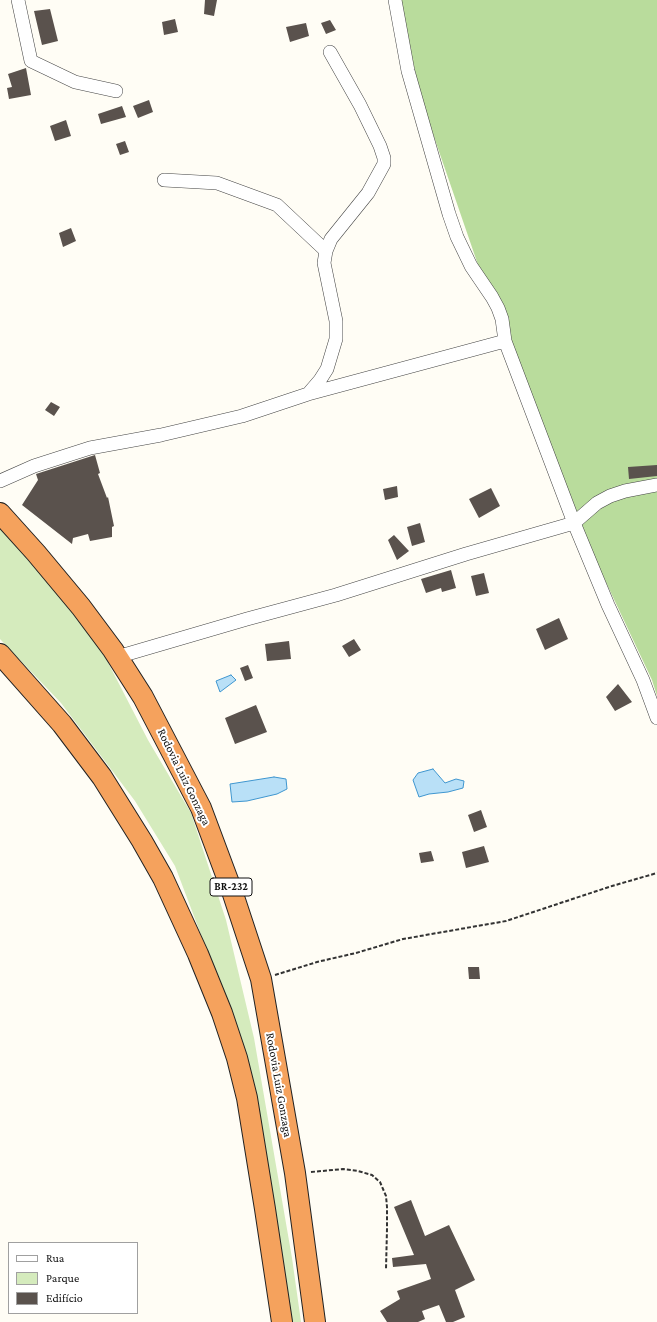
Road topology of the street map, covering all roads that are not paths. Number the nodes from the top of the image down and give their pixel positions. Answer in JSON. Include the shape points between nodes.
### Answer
{"nodes":[{"id":1,"x":18,"y":0,"type":"edge"},
{"id":2,"x":395,"y":0,"type":"edge"},
{"id":3,"x":330,"y":52,"type":"dead end"},
{"id":4,"x":116,"y":91,"type":"dead end"},
{"id":5,"x":164,"y":180,"type":"dead end"},
{"id":6,"x":326,"y":251,"type":"junction"},
{"id":7,"x":505,"y":341,"type":"junction"},
{"id":8,"x":308,"y":394,"type":"junction"},
{"id":9,"x":0,"y":481,"type":"edge"},
{"id":10,"x":657,"y":485,"type":"edge"},
{"id":11,"x":0,"y":513,"type":"edge"},
{"id":12,"x":574,"y":524,"type":"junction"},
{"id":13,"x":0,"y":654,"type":"edge"},
{"id":14,"x":117,"y":657,"type":"junction"},
{"id":15,"x":657,"y":718,"type":"edge"},
{"id":16,"x":282,"y":1322,"type":"edge"},
{"id":17,"x":315,"y":1322,"type":"edge"}],
"edges":[{"from":1,"to":4,"type":"street","via":[[30,61],[75,82]]},
{"from":2,"to":7,"type":"street","via":[[408,71],[448,214],[471,266],[498,308]]},
{"from":3,"to":6,"type":"street","via":[[380,146],[384,164],[368,193],[331,239]]},
{"from":5,"to":6,"type":"street","via":[[217,183],[277,205]]},
{"from":6,"to":8,"type":"street","via":[[324,263],[336,321],[336,340],[327,369]]},
{"from":7,"to":8,"type":"street"},
{"from":7,"to":12,"type":"street"},
{"from":8,"to":9,"type":"street","via":[[234,418],[90,448],[34,466]]},
{"from":10,"to":12,"type":"street","via":[[610,496],[597,503]]},
{"from":11,"to":14,"type":"highway","name":"Rodovia Luiz Gonzaga","number":"BR-232","via":[[81,607]]},
{"from":12,"to":14,"type":"street"},
{"from":12,"to":15,"type":"street","via":[[643,680]]},
{"from":13,"to":16,"type":"highway","via":[[62,724],[102,777],[163,878],[201,961],[222,1013],[247,1098]]},
{"from":14,"to":17,"type":"highway","name":"Rodovia Luiz Gonzaga","number":"BR-232","via":[[143,697],[201,808],[261,980],[295,1173]]}]}
